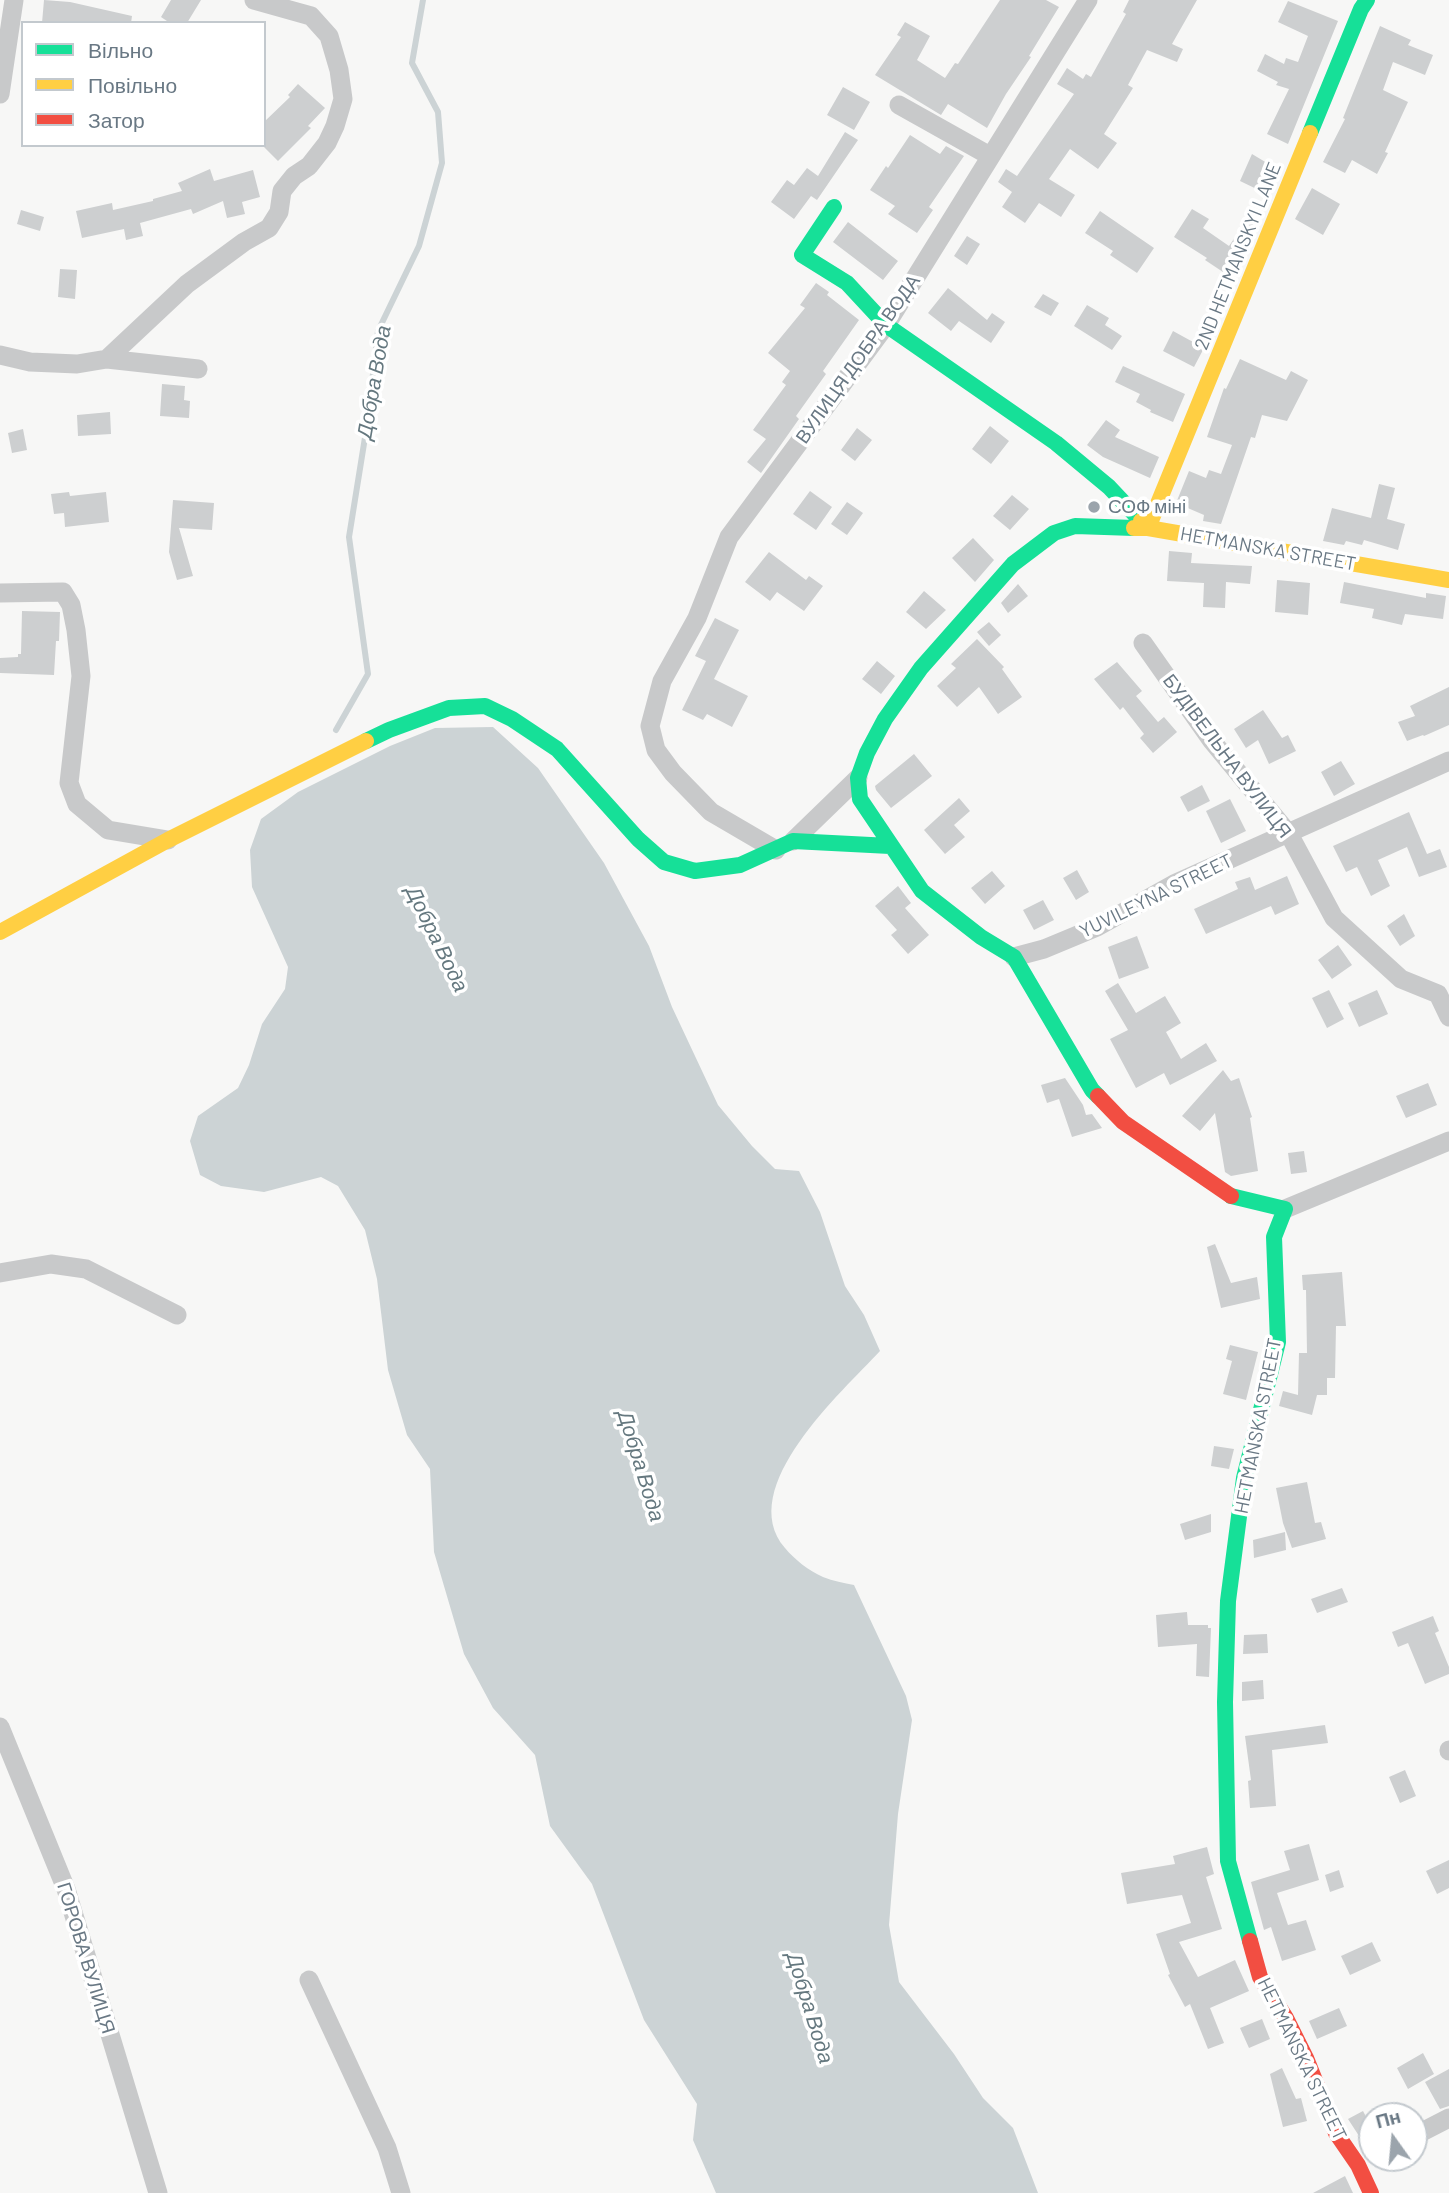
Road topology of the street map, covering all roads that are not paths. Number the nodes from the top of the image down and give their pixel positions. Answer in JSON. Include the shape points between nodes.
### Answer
{"nodes":[{"id":1,"x":14,"y":0,"type":"edge"},
{"id":2,"x":254,"y":0,"type":"edge"},
{"id":3,"x":1088,"y":0,"type":"edge"},
{"id":4,"x":1367,"y":0,"type":"edge"},
{"id":5,"x":0,"y":94,"type":"edge"},
{"id":6,"x":899,"y":106,"type":"dead end"},
{"id":7,"x":990,"y":156,"type":"junction"},
{"id":8,"x":834,"y":206,"type":"dead end"},
{"id":9,"x":886,"y":325,"type":"junction"},
{"id":10,"x":0,"y":355,"type":"edge"},
{"id":11,"x":107,"y":359,"type":"junction"},
{"id":12,"x":198,"y":369,"type":"dead end"},
{"id":13,"x":1149,"y":528,"type":"junction"},
{"id":14,"x":1449,"y":580,"type":"edge"},
{"id":15,"x":0,"y":593,"type":"edge"},
{"id":16,"x":1143,"y":643,"type":"dead end"},
{"id":17,"x":1449,"y":761,"type":"edge"},
{"id":18,"x":858,"y":778,"type":"junction"},
{"id":19,"x":1289,"y":834,"type":"junction"},
{"id":20,"x":169,"y":840,"type":"junction"},
{"id":21,"x":784,"y":845,"type":"junction"},
{"id":22,"x":890,"y":846,"type":"junction"},
{"id":23,"x":0,"y":932,"type":"edge"},
{"id":24,"x":1014,"y":957,"type":"junction"},
{"id":25,"x":1449,"y":1017,"type":"edge"},
{"id":26,"x":1449,"y":1141,"type":"edge"},
{"id":27,"x":1285,"y":1209,"type":"junction"},
{"id":28,"x":0,"y":1273,"type":"edge"},
{"id":29,"x":177,"y":1315,"type":"dead end"},
{"id":30,"x":0,"y":1727,"type":"edge"},
{"id":31,"x":309,"y":1980,"type":"dead end"},
{"id":32,"x":1449,"y":2118,"type":"edge"},
{"id":33,"x":1428,"y":2129,"type":"edge"},
{"id":34,"x":1358,"y":2154,"type":"edge"},
{"id":35,"x":1367,"y":2172,"type":"edge"},
{"id":36,"x":158,"y":2193,"type":"edge"},
{"id":37,"x":401,"y":2193,"type":"edge"},
{"id":38,"x":1371,"y":2193,"type":"edge"}],
"edges":[{"from":1,"to":5,"type":"street"},
{"from":2,"to":11,"type":"street","via":[[311,16],[330,36],[343,99],[335,127],[309,166],[282,191],[278,212],[268,228],[187,284]]},
{"from":3,"to":7,"type":"street","name":"ВУЛИЦЯ ДОБРА ВОДА"},
{"from":4,"to":13,"type":"street","name":"2ND HETMANSKYI LANE"},
{"from":6,"to":7,"type":"street"},
{"from":7,"to":9,"type":"street","name":"ВУЛИЦЯ ДОБРА ВОДА"},
{"from":8,"to":9,"type":"street","via":[[802,255],[847,283]]},
{"from":9,"to":13,"type":"street","via":[[1056,443]]},
{"from":9,"to":21,"type":"street","name":"ВУЛИЦЯ ДОБРА ВОДА","via":[[729,537],[696,618],[662,681],[650,726],[656,750],[711,812]]},
{"from":10,"to":11,"type":"street","via":[[77,364]]},
{"from":11,"to":12,"type":"street"},
{"from":13,"to":14,"type":"street","name":"HETMANSKA STREET"},
{"from":13,"to":18,"type":"street","name":"HETMANSKA STREET","via":[[1075,526],[1054,533],[1013,564],[914,678],[885,719]]},
{"from":15,"to":20,"type":"street","via":[[63,592],[71,605],[81,676],[69,783],[77,804],[108,830]]},
{"from":16,"to":19,"type":"street","name":"БУДІВЕЛЬНА ВУЛИЦЯ","via":[[1212,741]]},
{"from":17,"to":19,"type":"street","name":"YUVILEYNA STREET"},
{"from":18,"to":21,"type":"street"},
{"from":18,"to":22,"type":"street","via":[[860,799]]},
{"from":19,"to":24,"type":"street","name":"YUVILEYNA STREET","via":[[1174,884],[1097,927]]},
{"from":19,"to":25,"type":"street","name":"БУДІВЕЛЬНА ВУЛИЦЯ","via":[[1334,918],[1401,978],[1438,994]]},
{"from":20,"to":21,"type":"street","via":[[389,730],[449,708],[485,706],[557,748],[664,862],[695,871],[740,864]]},
{"from":20,"to":23,"type":"street"},
{"from":21,"to":22,"type":"street"},
{"from":22,"to":24,"type":"street","via":[[922,891]]},
{"from":24,"to":27,"type":"street","via":[[1092,1090],[1123,1122],[1235,1199]]},
{"from":26,"to":27,"type":"street"},
{"from":27,"to":34,"type":"street","name":"HETMANSKA STREET","via":[[1274,1237],[1278,1342],[1244,1478],[1228,1601],[1228,1861],[1260,1977],[1306,2058],[1336,2133]]},
{"from":28,"to":29,"type":"street","via":[[51,1264],[86,1269]]},
{"from":30,"to":36,"type":"street","name":"ГОРОВА ВУЛИЦЯ","via":[[66,1889]]},
{"from":31,"to":37,"type":"street","via":[[387,2148]]},
{"from":32,"to":33,"type":"street"},
{"from":35,"to":38,"type":"street","name":"HETMANSKA STREET"}]}
